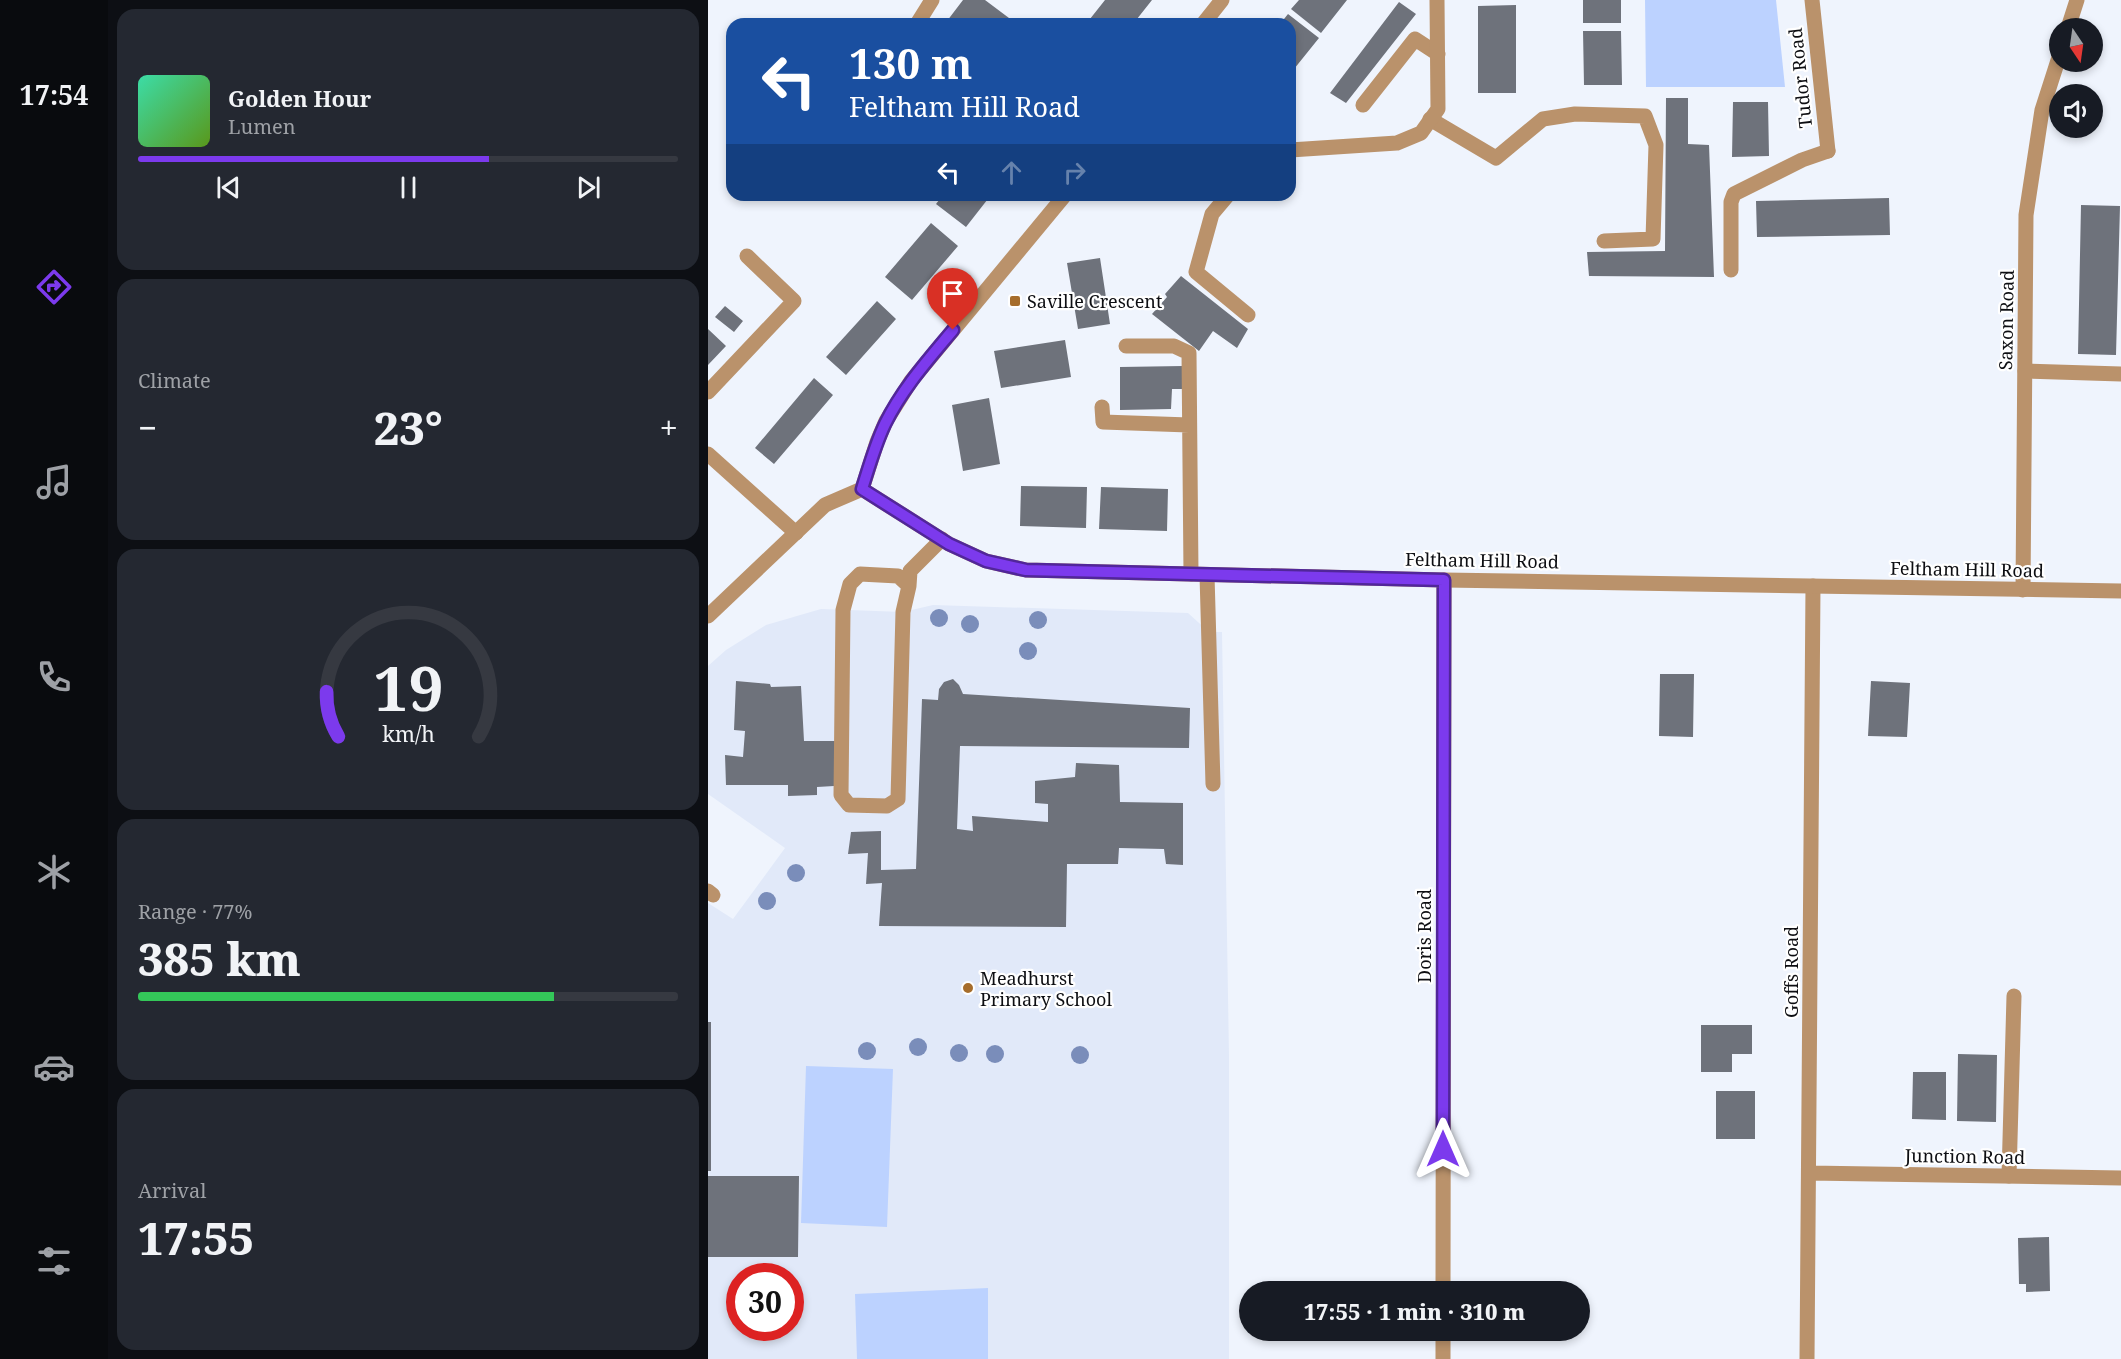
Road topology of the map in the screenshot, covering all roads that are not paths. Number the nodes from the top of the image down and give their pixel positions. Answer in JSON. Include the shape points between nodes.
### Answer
{"nodes":[{"id":1,"x":932,"y":0,"type":"edge"},
{"id":2,"x":1222,"y":0,"type":"edge"},
{"id":3,"x":1437,"y":0,"type":"edge"},
{"id":4,"x":1812,"y":0,"type":"edge"},
{"id":5,"x":2077,"y":0,"type":"edge"},
{"id":6,"x":920,"y":18,"type":"edge"},
{"id":7,"x":1208,"y":18,"type":"edge"},
{"id":8,"x":2071,"y":18,"type":"edge"},
{"id":9,"x":1438,"y":54,"type":"junction"},
{"id":10,"x":2054,"y":72,"type":"edge"},
{"id":11,"x":1363,"y":105,"type":"dead end"},
{"id":12,"x":1430,"y":119,"type":"junction"},
{"id":13,"x":1296,"y":150,"type":"edge"},
{"id":14,"x":1060,"y":201,"type":"edge"},
{"id":15,"x":1223,"y":201,"type":"edge"},
{"id":16,"x":1604,"y":241,"type":"dead end"},
{"id":17,"x":747,"y":256,"type":"dead end"},
{"id":18,"x":1731,"y":270,"type":"dead end"},
{"id":19,"x":1248,"y":315,"type":"dead end"},
{"id":20,"x":1126,"y":346,"type":"dead end"},
{"id":21,"x":2025,"y":371,"type":"junction"},
{"id":22,"x":2121,"y":374,"type":"edge"},
{"id":23,"x":708,"y":392,"type":"edge"},
{"id":24,"x":1102,"y":407,"type":"dead end"},
{"id":25,"x":1189,"y":425,"type":"junction"},
{"id":26,"x":708,"y":454,"type":"edge"},
{"id":27,"x":862,"y":489,"type":"junction"},
{"id":28,"x":796,"y":533,"type":"junction"},
{"id":29,"x":942,"y":539,"type":"junction"},
{"id":30,"x":1191,"y":574,"type":"junction"},
{"id":31,"x":1207,"y":575,"type":"junction"},
{"id":32,"x":1444,"y":580,"type":"junction"},
{"id":33,"x":909,"y":586,"type":"junction"},
{"id":34,"x":1813,"y":586,"type":"junction"},
{"id":35,"x":2023,"y":590,"type":"junction"},
{"id":36,"x":2121,"y":591,"type":"edge"},
{"id":37,"x":708,"y":616,"type":"edge"},
{"id":38,"x":1213,"y":784,"type":"dead end"},
{"id":39,"x":2014,"y":996,"type":"dead end"},
{"id":40,"x":1809,"y":1173,"type":"junction"},
{"id":41,"x":2009,"y":1176,"type":"junction"},
{"id":42,"x":2121,"y":1178,"type":"edge"},
{"id":43,"x":1443,"y":1281,"type":"edge"},
{"id":44,"x":1443,"y":1341,"type":"edge"},
{"id":45,"x":1443,"y":1359,"type":"edge"},
{"id":46,"x":1807,"y":1359,"type":"edge"}],
"edges":[{"from":1,"to":6,"type":"street"},
{"from":2,"to":7,"type":"street"},
{"from":3,"to":9,"type":"street"},
{"from":4,"to":18,"type":"street","name":"Tudor Road","via":[[1828,151],[1734,194]]},
{"from":5,"to":8,"type":"street"},
{"from":9,"to":11,"type":"street","via":[[1415,39]]},
{"from":9,"to":12,"type":"street","via":[[1438,109]]},
{"from":10,"to":21,"type":"street","name":"Saxon Road","via":[[2042,110],[2026,215]]},
{"from":12,"to":13,"type":"street","via":[[1420,133],[1397,142]]},
{"from":12,"to":16,"type":"street","via":[[1496,159],[1544,119],[1575,114],[1645,116],[1656,145],[1653,239]]},
{"from":14,"to":27,"type":"street","via":[[911,381],[886,421]]},
{"from":15,"to":19,"type":"street","via":[[1212,214],[1196,272]]},
{"from":17,"to":23,"type":"street","via":[[794,301]]},
{"from":20,"to":25,"type":"street","via":[[1174,346],[1189,353]]},
{"from":21,"to":22,"type":"street"},
{"from":21,"to":35,"type":"street","name":"Saxon Road"},
{"from":24,"to":25,"type":"street","via":[[1103,422]]},
{"from":25,"to":30,"type":"street"},
{"from":26,"to":28,"type":"street"},
{"from":27,"to":28,"type":"street","via":[[825,505]]},
{"from":27,"to":29,"type":"street","name":"Feltham Hill Road"},
{"from":28,"to":37,"type":"street"},
{"from":29,"to":30,"type":"street","name":"Feltham Hill Road","via":[[986,561],[1026,570]]},
{"from":29,"to":33,"type":"street","via":[[910,571]]},
{"from":30,"to":31,"type":"street","name":"Feltham Hill Road"},
{"from":31,"to":32,"type":"street","name":"Feltham Hill Road"},
{"from":31,"to":38,"type":"street"},
{"from":32,"to":34,"type":"street","name":"Feltham Hill Road"},
{"from":32,"to":43,"type":"street","name":"Doris Road"},
{"from":33,"to":33,"type":"street","via":[[898,576],[860,574],[849,584],[843,610],[841,795],[849,805],[886,806],[898,799],[903,612]]},
{"from":34,"to":35,"type":"street","name":"Feltham Hill Road"},
{"from":34,"to":40,"type":"street","name":"Goffs Road"},
{"from":35,"to":36,"type":"street","name":"Feltham Hill Road"},
{"from":39,"to":41,"type":"street"},
{"from":40,"to":41,"type":"street","name":"Junction Road"},
{"from":40,"to":46,"type":"street","name":"Goffs Road"},
{"from":41,"to":42,"type":"street","name":"Junction Road"},
{"from":44,"to":45,"type":"street"}]}
